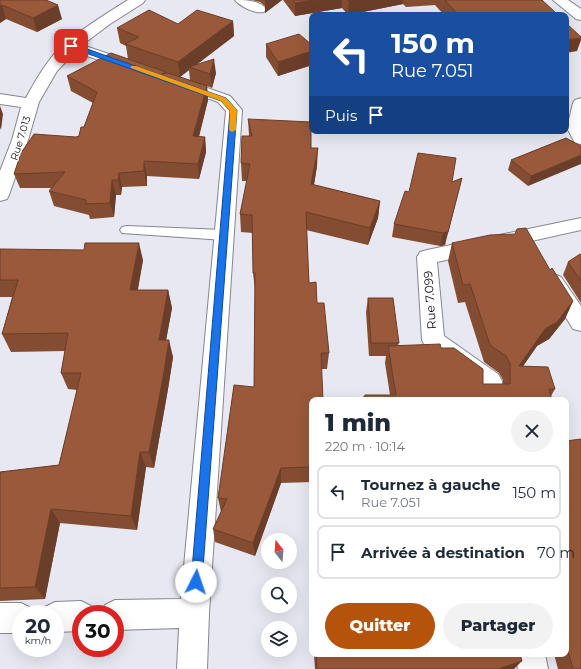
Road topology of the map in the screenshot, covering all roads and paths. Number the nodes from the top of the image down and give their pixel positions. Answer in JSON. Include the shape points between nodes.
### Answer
{"nodes":[{"id":1,"x":138,"y":0,"type":"edge"},
{"id":2,"x":242,"y":0,"type":"edge"},
{"id":3,"x":560,"y":0,"type":"edge"},
{"id":4,"x":259,"y":9,"type":"dead end"},
{"id":5,"x":581,"y":16,"type":"edge"},
{"id":6,"x":71,"y":46,"type":"junction"},
{"id":7,"x":569,"y":98,"type":"edge"},
{"id":8,"x":0,"y":99,"type":"edge"},
{"id":9,"x":581,"y":102,"type":"edge"},
{"id":10,"x":31,"y":103,"type":"junction"},
{"id":11,"x":581,"y":139,"type":"edge"},
{"id":12,"x":0,"y":195,"type":"edge"},
{"id":13,"x":577,"y":228,"type":"edge"},
{"id":14,"x":126,"y":230,"type":"dead end"},
{"id":15,"x":224,"y":235,"type":"junction"},
{"id":16,"x":525,"y":236,"type":"junction"},
{"id":17,"x":581,"y":322,"type":"edge"},
{"id":18,"x":490,"y":397,"type":"edge"},
{"id":19,"x":194,"y":613,"type":"junction"},
{"id":20,"x":124,"y":615,"type":"edge"},
{"id":21,"x":0,"y":618,"type":"edge"},
{"id":22,"x":12,"y":618,"type":"edge"},
{"id":23,"x":531,"y":657,"type":"edge"},
{"id":24,"x":192,"y":669,"type":"edge"},
{"id":25,"x":533,"y":669,"type":"edge"}],
"edges":[{"from":1,"to":6,"type":"street","name":"Rue 7.013","via":[[104,20]]},
{"from":2,"to":4,"type":"street"},
{"from":3,"to":5,"type":"street"},
{"from":6,"to":10,"type":"street","name":"Rue 7.013","via":[[49,72]]},
{"from":6,"to":15,"type":"street","via":[[224,99],[234,110]]},
{"from":7,"to":9,"type":"street"},
{"from":8,"to":10,"type":"street","name":"Rue 7.013"},
{"from":9,"to":11,"type":"street","via":[[574,128]]},
{"from":10,"to":12,"type":"street","name":"Rue 7.013"},
{"from":13,"to":16,"type":"street","name":"Rue 7.099"},
{"from":14,"to":15,"type":"lane"},
{"from":15,"to":19,"type":"street"},
{"from":16,"to":17,"type":"street"},
{"from":16,"to":18,"type":"street","name":"Rue 7.099","via":[[427,256],[433,340],[490,381]]},
{"from":19,"to":20,"type":"street"},
{"from":19,"to":24,"type":"street"},
{"from":21,"to":22,"type":"street"},
{"from":23,"to":25,"type":"street"}]}
